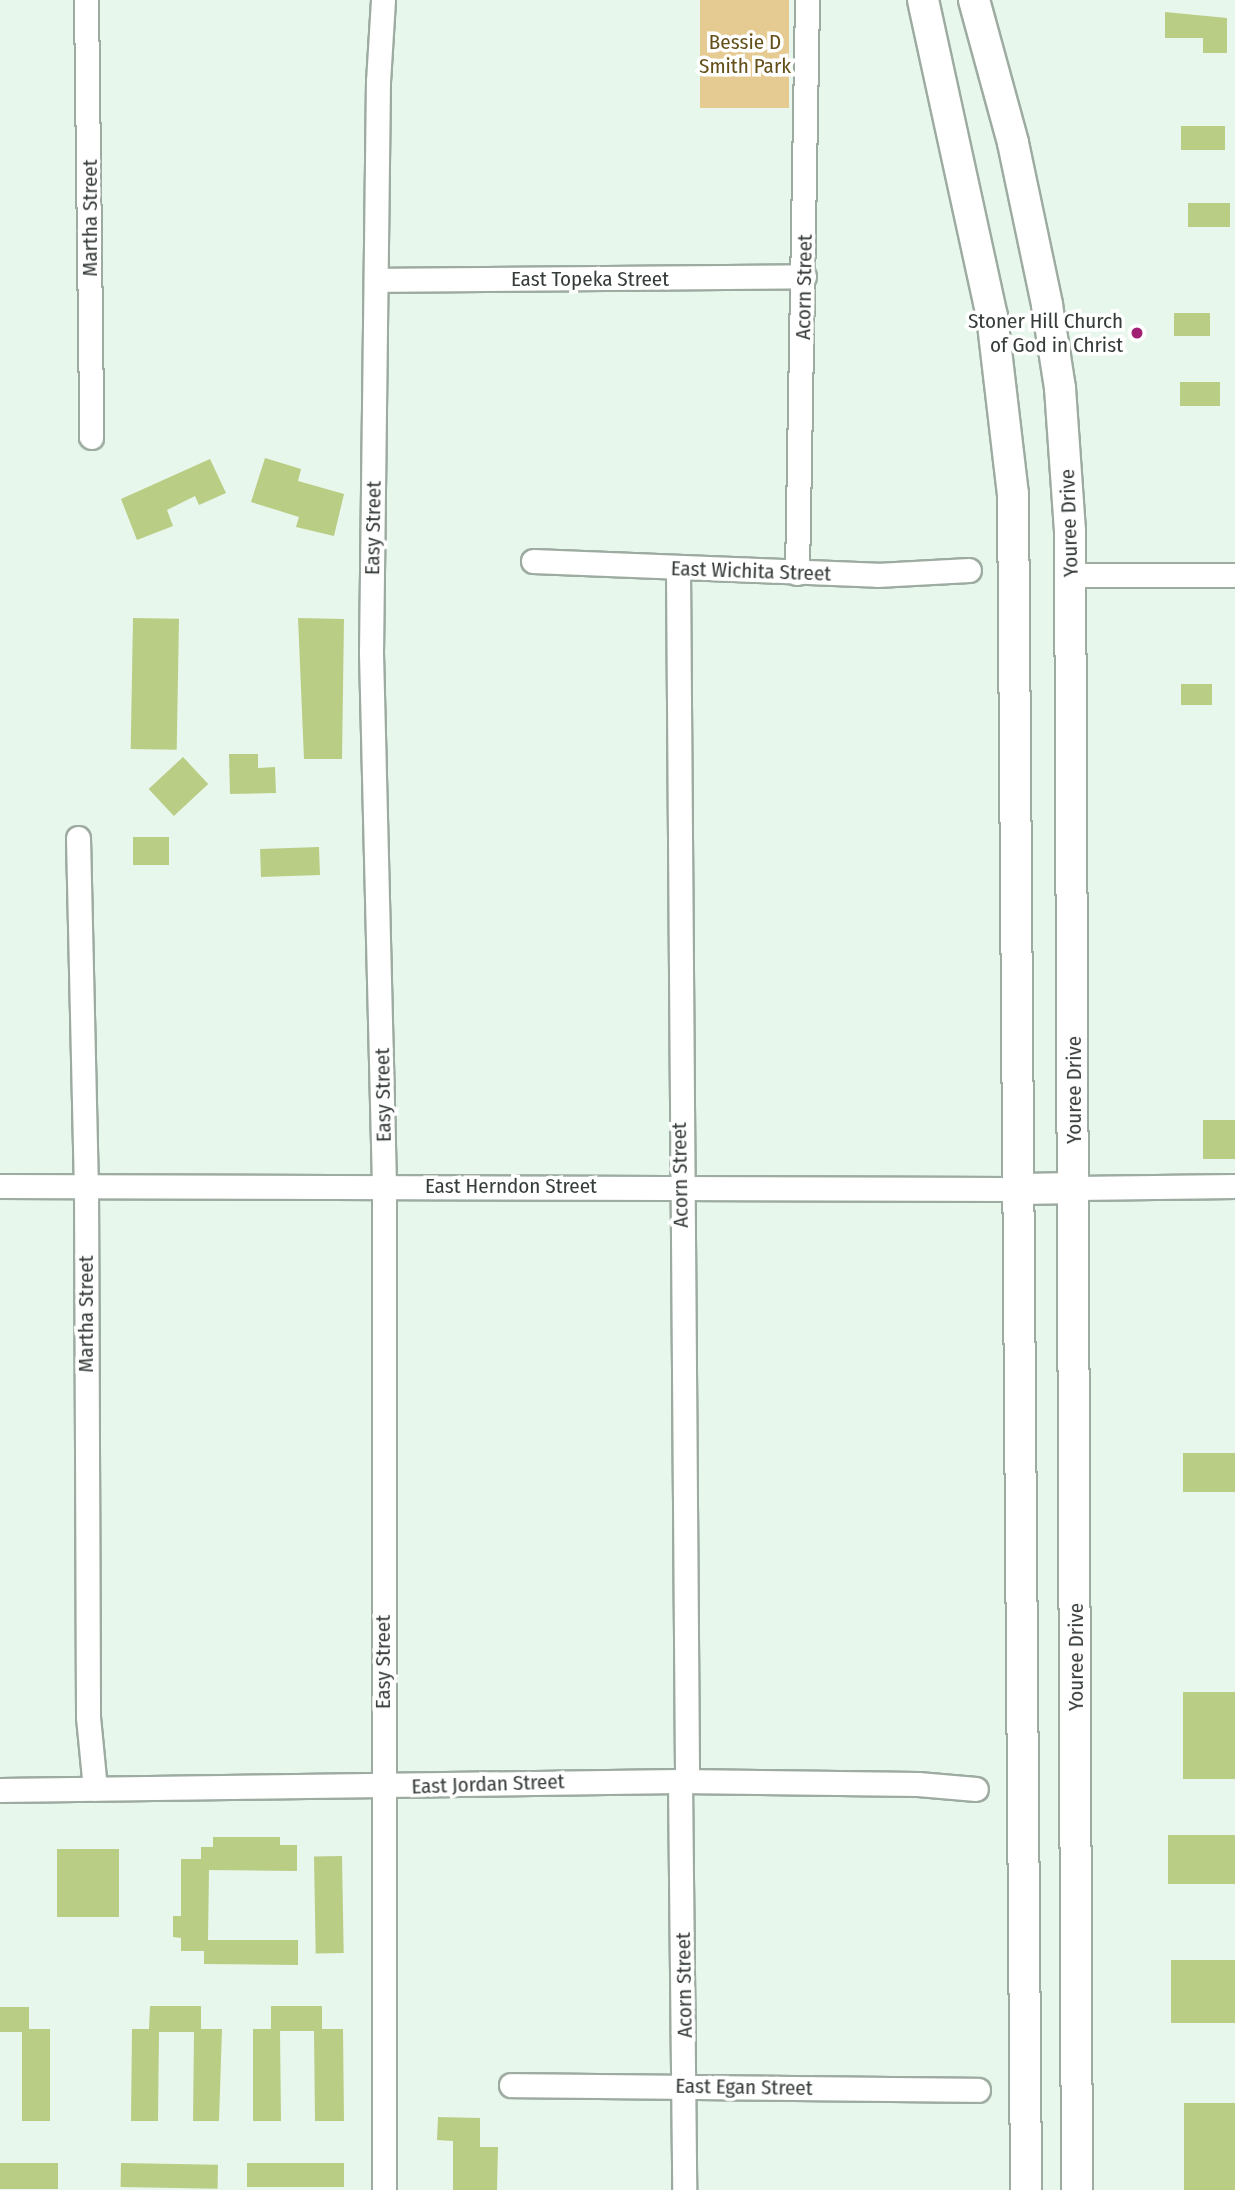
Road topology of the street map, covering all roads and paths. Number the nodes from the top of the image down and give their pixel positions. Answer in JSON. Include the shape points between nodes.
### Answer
{"nodes":[{"id":1,"x":86,"y":0,"type":"edge"},
{"id":2,"x":383,"y":0,"type":"edge"},
{"id":3,"x":807,"y":0,"type":"edge"},
{"id":4,"x":923,"y":0,"type":"edge"},
{"id":5,"x":974,"y":0,"type":"edge"},
{"id":6,"x":804,"y":276,"type":"junction"},
{"id":7,"x":376,"y":280,"type":"junction"},
{"id":8,"x":91,"y":437,"type":"dead end"},
{"id":9,"x":533,"y":561,"type":"dead end"},
{"id":10,"x":678,"y":570,"type":"junction"},
{"id":11,"x":969,"y":570,"type":"dead end"},
{"id":12,"x":797,"y":573,"type":"junction"},
{"id":13,"x":1071,"y":575,"type":"junction"},
{"id":14,"x":1235,"y":576,"type":"edge"},
{"id":15,"x":78,"y":838,"type":"dead end"},
{"id":16,"x":0,"y":1186,"type":"edge"},
{"id":17,"x":86,"y":1186,"type":"junction"},
{"id":18,"x":384,"y":1186,"type":"junction"},
{"id":19,"x":681,"y":1186,"type":"junction"},
{"id":20,"x":1235,"y":1186,"type":"edge"},
{"id":21,"x":1075,"y":1188,"type":"junction"},
{"id":22,"x":1022,"y":1189,"type":"junction"},
{"id":23,"x":684,"y":1781,"type":"junction"},
{"id":24,"x":383,"y":1787,"type":"junction"},
{"id":25,"x":95,"y":1789,"type":"junction"},
{"id":26,"x":976,"y":1789,"type":"dead end"},
{"id":27,"x":0,"y":1790,"type":"edge"},
{"id":28,"x":510,"y":2085,"type":"dead end"},
{"id":29,"x":685,"y":2085,"type":"junction"},
{"id":30,"x":978,"y":2090,"type":"dead end"},
{"id":31,"x":384,"y":2190,"type":"edge"},
{"id":32,"x":684,"y":2190,"type":"edge"},
{"id":33,"x":1026,"y":2190,"type":"edge"},
{"id":34,"x":1077,"y":2190,"type":"edge"}],
"edges":[{"from":1,"to":8,"type":"street","name":"Martha Street"},
{"from":2,"to":7,"type":"street","name":"Easy Street"},
{"from":3,"to":6,"type":"street","name":"Acorn Street"},
{"from":4,"to":22,"type":"main road","via":[[981,257],[1009,441],[1015,548]]},
{"from":5,"to":13,"type":"main road","name":"Youree Drive","via":[[1013,143],[1047,305],[1066,459]]},
{"from":6,"to":7,"type":"street","name":"East Topeka Street"},
{"from":6,"to":12,"type":"street","name":"Acorn Street"},
{"from":7,"to":18,"type":"street","name":"Easy Street","via":[[371,653]]},
{"from":9,"to":10,"type":"street","name":"East Wichita Street"},
{"from":10,"to":12,"type":"street","name":"East Wichita Street"},
{"from":10,"to":19,"type":"street","name":"Acorn Street"},
{"from":11,"to":12,"type":"street","name":"East Wichita Street"},
{"from":13,"to":14,"type":"street"},
{"from":13,"to":21,"type":"main road","name":"Youree Drive"},
{"from":15,"to":17,"type":"street","name":"Martha Street"},
{"from":16,"to":17,"type":"street","name":"East Herndon Street"},
{"from":17,"to":18,"type":"street","name":"East Herndon Street"},
{"from":17,"to":25,"type":"street","name":"Martha Street","via":[[88,1717]]},
{"from":18,"to":19,"type":"street","name":"East Herndon Street"},
{"from":18,"to":24,"type":"street","name":"Easy Street"},
{"from":19,"to":22,"type":"street","name":"East Herndon Street"},
{"from":19,"to":23,"type":"street","name":"Acorn Street"},
{"from":20,"to":21,"type":"street"},
{"from":21,"to":22,"type":"main road"},
{"from":21,"to":34,"type":"main road","name":"Youree Drive"},
{"from":22,"to":33,"type":"main road"},
{"from":23,"to":24,"type":"street","name":"East Jordan Street"},
{"from":23,"to":26,"type":"street","name":"East Jordan Street"},
{"from":23,"to":29,"type":"street","name":"Acorn Street"},
{"from":24,"to":25,"type":"street","name":"East Jordan Street"},
{"from":24,"to":31,"type":"street","name":"Easy Street"},
{"from":25,"to":27,"type":"street","name":"East Jordan Street"},
{"from":28,"to":29,"type":"street","name":"East Egan Street"},
{"from":29,"to":30,"type":"street","name":"East Egan Street"},
{"from":29,"to":32,"type":"street","name":"Acorn Street"}]}
